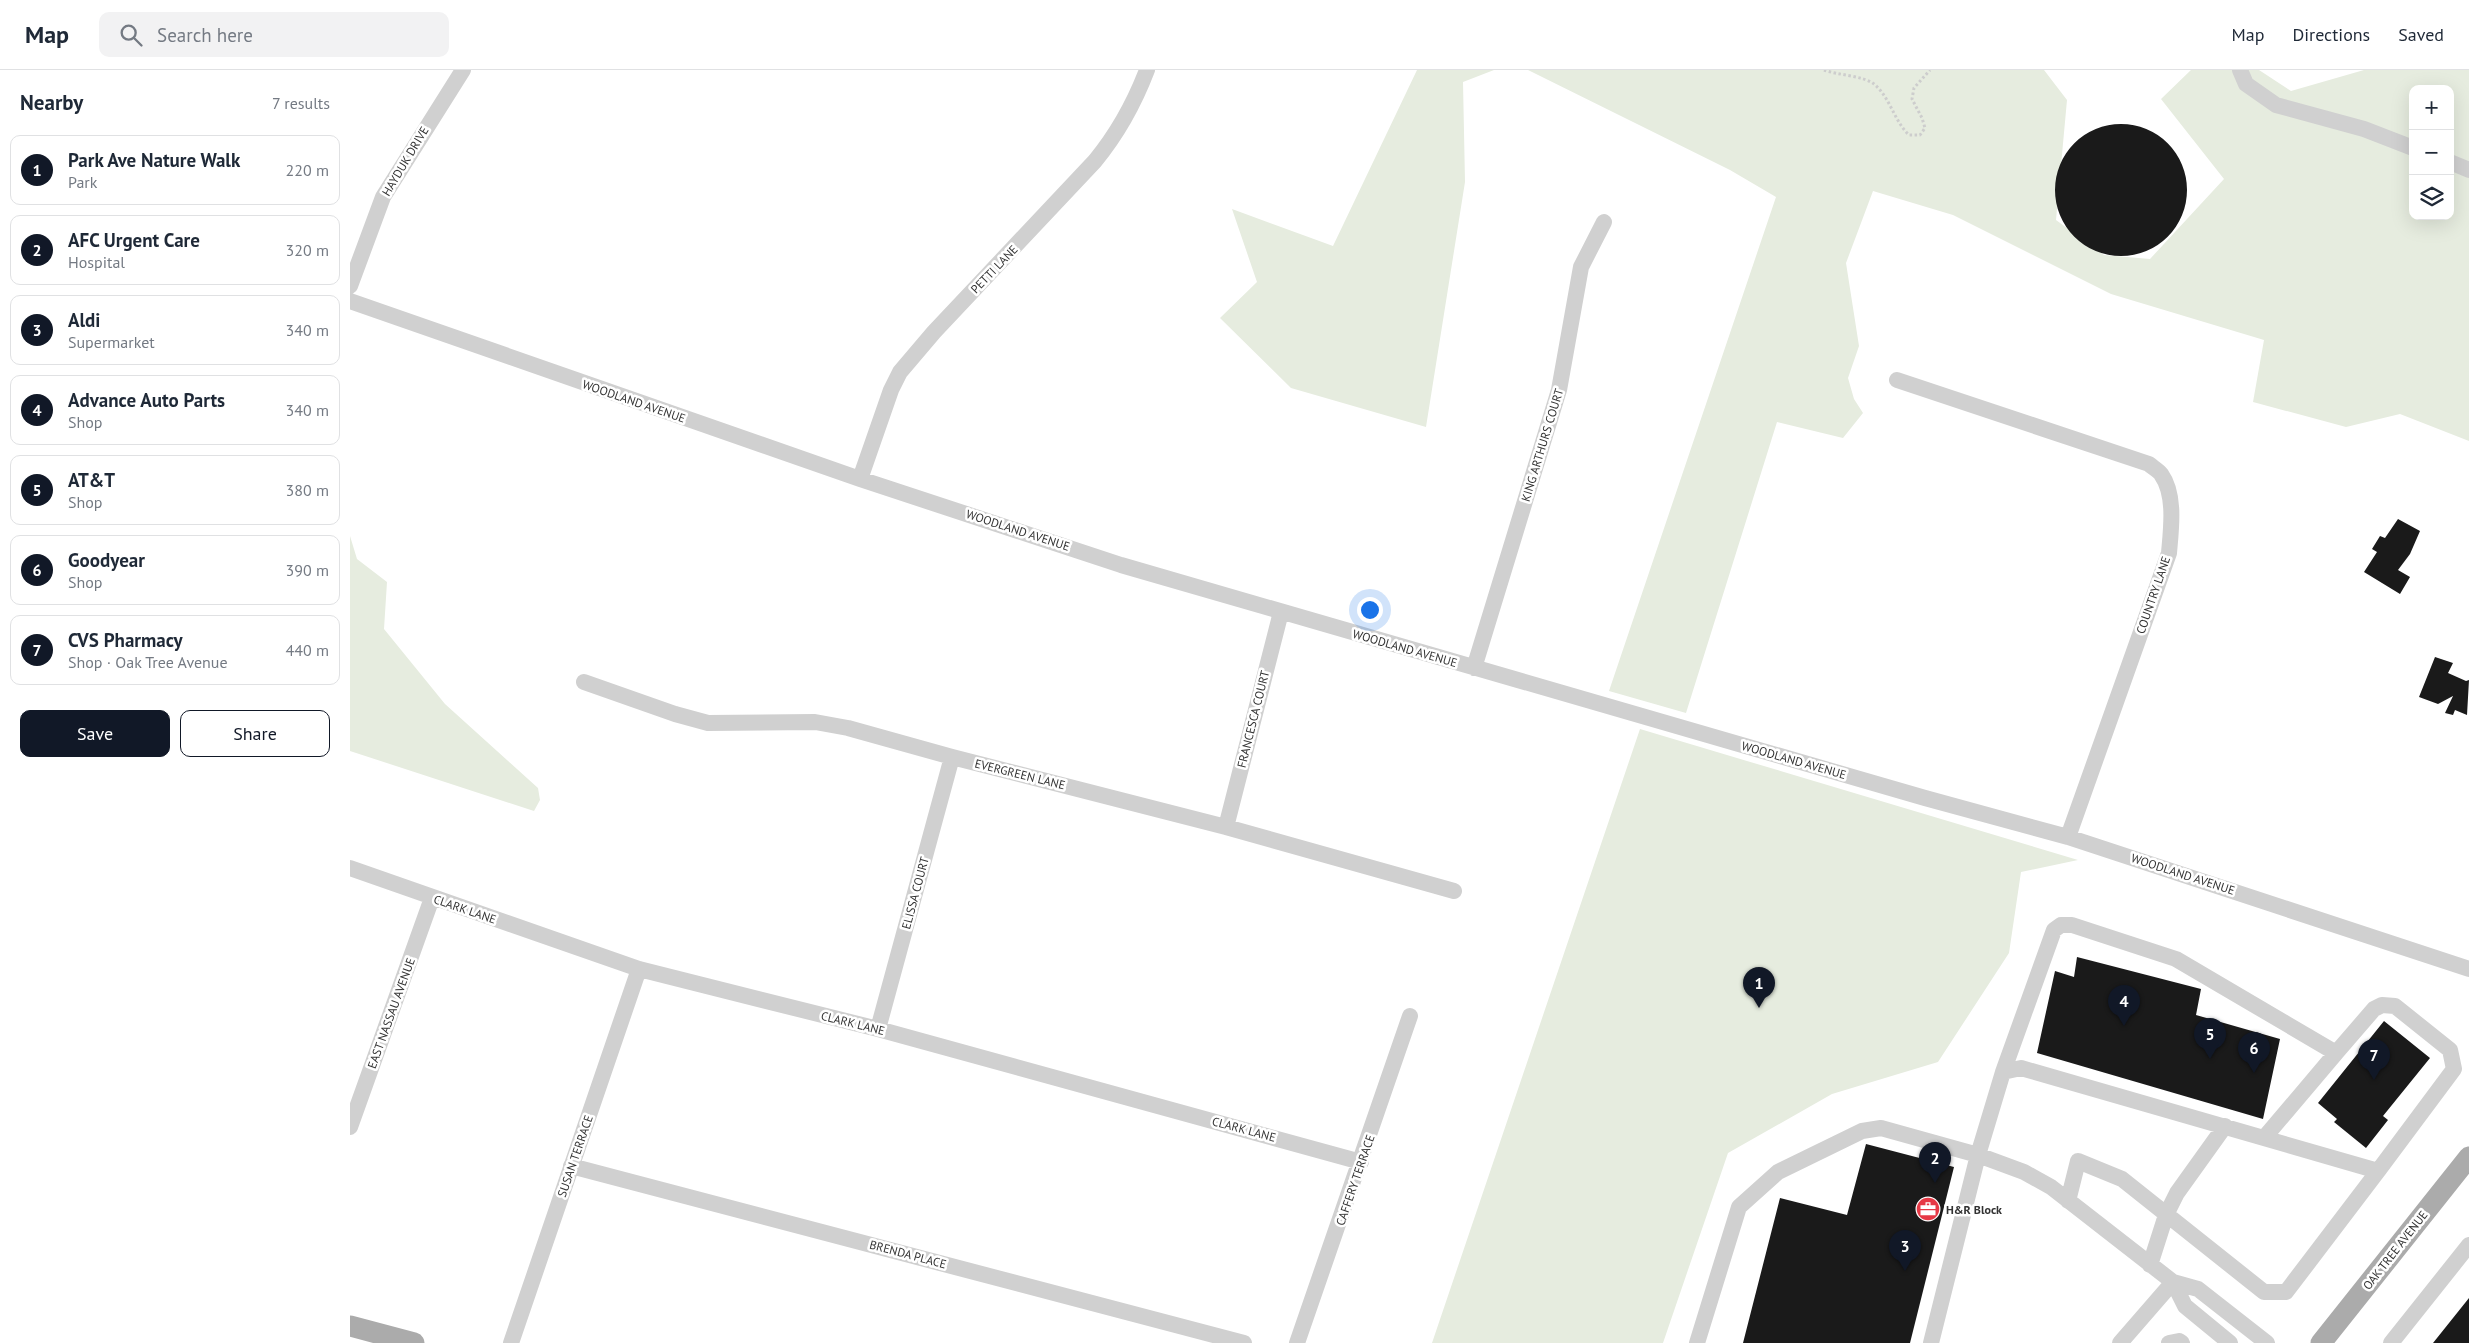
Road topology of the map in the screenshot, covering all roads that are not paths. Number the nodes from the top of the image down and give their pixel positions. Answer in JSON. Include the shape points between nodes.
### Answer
{"nodes":[{"id":1,"x":463,"y":70,"type":"edge"},
{"id":2,"x":1147,"y":70,"type":"edge"},
{"id":3,"x":2240,"y":70,"type":"edge"},
{"id":4,"x":2409,"y":146,"type":"edge"},
{"id":5,"x":2454,"y":164,"type":"edge"},
{"id":6,"x":2469,"y":170,"type":"edge"},
{"id":7,"x":1604,"y":222,"type":"dead end"},
{"id":8,"x":350,"y":286,"type":"edge"},
{"id":9,"x":350,"y":301,"type":"edge"},
{"id":10,"x":1897,"y":380,"type":"dead end"},
{"id":11,"x":860,"y":479,"type":"junction"},
{"id":12,"x":1281,"y":612,"type":"junction"},
{"id":13,"x":1474,"y":668,"type":"junction"},
{"id":14,"x":584,"y":682,"type":"dead end"},
{"id":15,"x":952,"y":757,"type":"junction"},
{"id":16,"x":1226,"y":827,"type":"junction"},
{"id":17,"x":2068,"y":837,"type":"junction"},
{"id":18,"x":350,"y":868,"type":"edge"},
{"id":19,"x":1454,"y":891,"type":"dead end"},
{"id":20,"x":432,"y":898,"type":"junction"},
{"id":21,"x":639,"y":969,"type":"junction"},
{"id":22,"x":2469,"y":969,"type":"edge"},
{"id":23,"x":1410,"y":1016,"type":"dead end"},
{"id":24,"x":878,"y":1029,"type":"junction"},
{"id":25,"x":2336,"y":1053,"type":"junction"},
{"id":26,"x":2003,"y":1072,"type":"junction"},
{"id":27,"x":2225,"y":1126,"type":"junction"},
{"id":28,"x":350,"y":1127,"type":"edge"},
{"id":29,"x":2264,"y":1138,"type":"junction"},
{"id":30,"x":1978,"y":1155,"type":"junction"},
{"id":31,"x":2469,"y":1157,"type":"edge"},
{"id":32,"x":1361,"y":1162,"type":"junction"},
{"id":33,"x":571,"y":1166,"type":"junction"},
{"id":34,"x":2378,"y":1171,"type":"junction"},
{"id":35,"x":2068,"y":1200,"type":"junction"},
{"id":36,"x":2166,"y":1215,"type":"junction"},
{"id":37,"x":2469,"y":1245,"type":"edge"},
{"id":38,"x":2150,"y":1265,"type":"junction"},
{"id":39,"x":2173,"y":1282,"type":"junction"},
{"id":40,"x":350,"y":1326,"type":"edge"},
{"id":41,"x":414,"y":1343,"type":"edge"},
{"id":42,"x":511,"y":1343,"type":"edge"},
{"id":43,"x":1244,"y":1343,"type":"edge"},
{"id":44,"x":1297,"y":1343,"type":"edge"},
{"id":45,"x":1697,"y":1343,"type":"edge"},
{"id":46,"x":1931,"y":1343,"type":"edge"},
{"id":47,"x":2120,"y":1343,"type":"edge"},
{"id":48,"x":2169,"y":1343,"type":"edge"},
{"id":49,"x":2182,"y":1343,"type":"edge"},
{"id":50,"x":2230,"y":1343,"type":"edge"},
{"id":51,"x":2267,"y":1343,"type":"edge"},
{"id":52,"x":2321,"y":1343,"type":"edge"},
{"id":53,"x":2392,"y":1343,"type":"edge"}],
"edges":[{"from":1,"to":8,"type":"street","name":"HAYDUK DRIVE","via":[[383,197]]},
{"from":2,"to":11,"type":"street","name":"PETTI LANE","via":[[1113,139],[900,372]]},
{"from":3,"to":4,"type":"street","via":[[2246,84],[2276,105],[2364,129]]},
{"from":5,"to":6,"type":"street"},
{"from":7,"to":13,"type":"street","name":"KING ARTHURS COURT","via":[[1580,267],[1559,390]]},
{"from":9,"to":11,"type":"street","name":"WOODLAND AVENUE"},
{"from":10,"to":17,"type":"street","name":"COUNTRY LANE","via":[[2148,464],[2161,474],[2167,488],[2172,518],[2169,553]]},
{"from":11,"to":12,"type":"street","name":"WOODLAND AVENUE","via":[[1121,566]]},
{"from":12,"to":13,"type":"street","name":"WOODLAND AVENUE"},
{"from":12,"to":16,"type":"street","name":"FRANCESCA COURT"},
{"from":13,"to":17,"type":"street","name":"WOODLAND AVENUE"},
{"from":14,"to":15,"type":"street","name":"EVERGREEN LANE","via":[[708,723],[815,722]]},
{"from":15,"to":16,"type":"street","name":"EVERGREEN LANE"},
{"from":15,"to":24,"type":"street","name":"ELISSA COURT"},
{"from":16,"to":19,"type":"street","name":"EVERGREEN LANE"},
{"from":17,"to":22,"type":"street","name":"WOODLAND AVENUE"},
{"from":18,"to":20,"type":"street","name":"CLARK LANE"},
{"from":20,"to":21,"type":"street","name":"CLARK LANE"},
{"from":20,"to":28,"type":"street","name":"EAST NASSAU AVENUE"},
{"from":21,"to":24,"type":"street","name":"CLARK LANE"},
{"from":21,"to":33,"type":"street","name":"SUSAN TERRACE"},
{"from":23,"to":32,"type":"street","name":"CAFFERY TERRACE"},
{"from":24,"to":32,"type":"street","name":"CLARK LANE"},
{"from":25,"to":26,"type":"street","via":[[2176,959],[2072,925],[2054,930]]},
{"from":25,"to":29,"type":"street"},
{"from":25,"to":34,"type":"street","via":[[2374,1009],[2382,1005],[2395,1006],[2450,1050],[2452,1075]]},
{"from":26,"to":27,"type":"street","via":[[2021,1068]]},
{"from":26,"to":30,"type":"street"},
{"from":27,"to":29,"type":"street"},
{"from":27,"to":36,"type":"street","via":[[2177,1193]]},
{"from":29,"to":34,"type":"street"},
{"from":30,"to":35,"type":"street","via":[[2024,1172]]},
{"from":30,"to":45,"type":"street","via":[[1881,1128],[1862,1131],[1778,1172],[1739,1207]]},
{"from":30,"to":46,"type":"street"},
{"from":31,"to":52,"type":"main road","name":"OAK TREE AVENUE"},
{"from":32,"to":44,"type":"street","name":"CAFFERY TERRACE"},
{"from":33,"to":42,"type":"street","name":"SUSAN TERRACE"},
{"from":33,"to":43,"type":"street","name":"BRENDA PLACE"},
{"from":34,"to":36,"type":"street","via":[[2286,1292],[2264,1292]]},
{"from":35,"to":36,"type":"street","via":[[2078,1161],[2122,1179]]},
{"from":35,"to":38,"type":"street"},
{"from":36,"to":38,"type":"street"},
{"from":37,"to":53,"type":"street"},
{"from":38,"to":39,"type":"street"},
{"from":39,"to":47,"type":"street"},
{"from":39,"to":50,"type":"street","via":[[2185,1306]]},
{"from":39,"to":51,"type":"street","via":[[2198,1289]]},
{"from":40,"to":41,"type":"main road"},
{"from":48,"to":49,"type":"street"}]}
